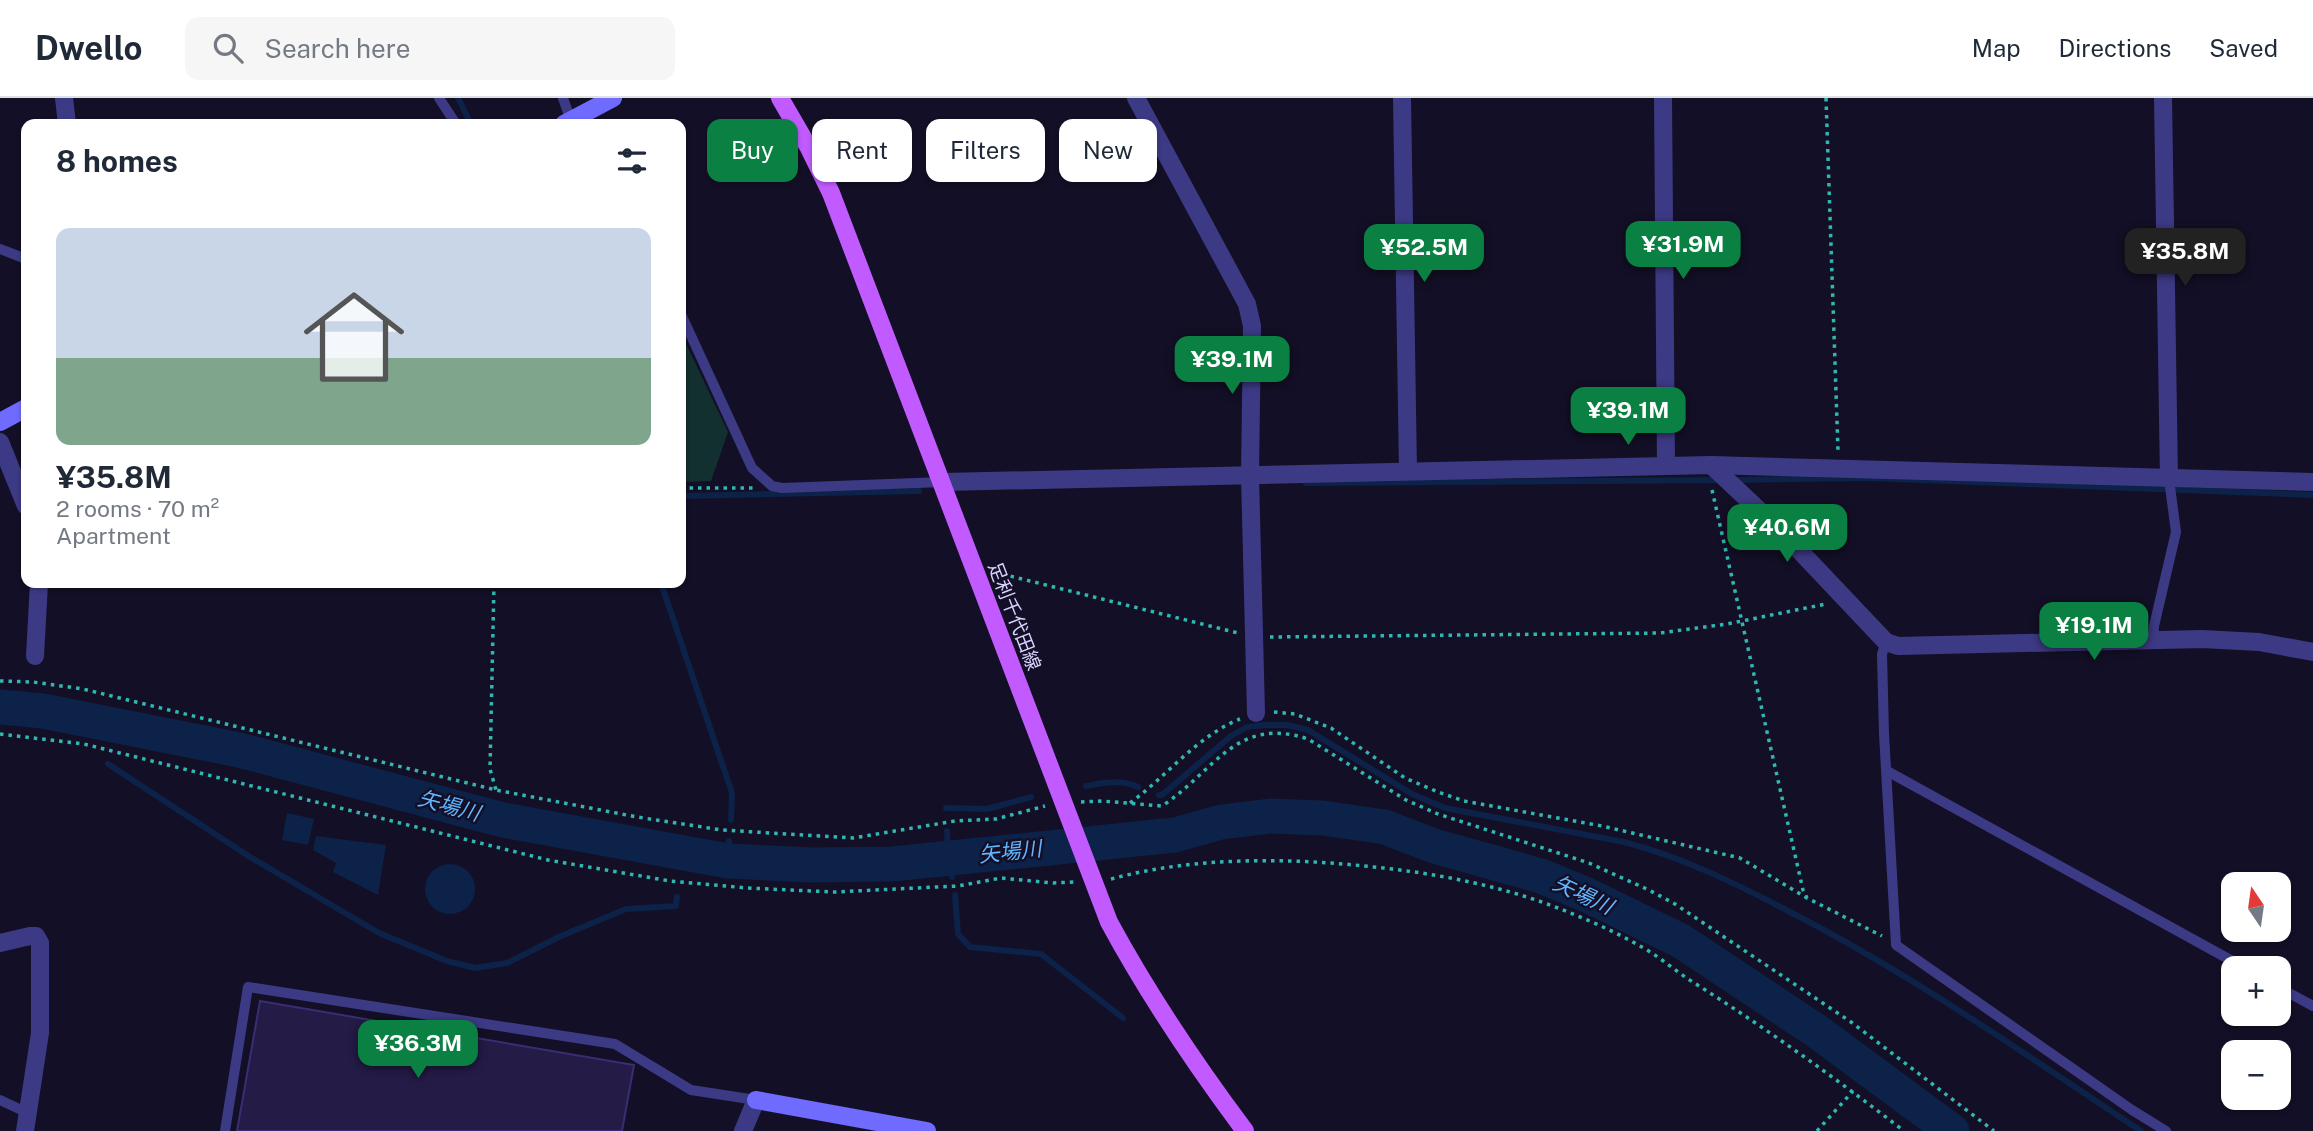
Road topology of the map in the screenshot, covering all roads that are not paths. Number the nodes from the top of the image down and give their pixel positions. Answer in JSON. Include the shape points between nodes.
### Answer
{"nodes":[{"id":1,"x":64,"y":98,"type":"edge"},
{"id":2,"x":439,"y":98,"type":"edge"},
{"id":3,"x":563,"y":98,"type":"edge"},
{"id":4,"x":613,"y":98,"type":"edge"},
{"id":5,"x":780,"y":98,"type":"edge"},
{"id":6,"x":1136,"y":98,"type":"edge"},
{"id":7,"x":1402,"y":98,"type":"edge"},
{"id":8,"x":1663,"y":98,"type":"edge"},
{"id":9,"x":2163,"y":98,"type":"edge"},
{"id":10,"x":66,"y":119,"type":"edge"},
{"id":11,"x":453,"y":119,"type":"edge"},
{"id":12,"x":575,"y":119,"type":"edge"},
{"id":13,"x":579,"y":119,"type":"edge"},
{"id":14,"x":0,"y":249,"type":"edge"},
{"id":15,"x":21,"y":257,"type":"edge"},
{"id":16,"x":686,"y":325,"type":"edge"},
{"id":17,"x":21,"y":411,"type":"edge"},
{"id":18,"x":0,"y":422,"type":"edge"},
{"id":19,"x":0,"y":442,"type":"edge"},
{"id":20,"x":1666,"y":465,"type":"junction"},
{"id":21,"x":1710,"y":465,"type":"junction"},
{"id":22,"x":1408,"y":471,"type":"junction"},
{"id":23,"x":1250,"y":476,"type":"junction"},
{"id":24,"x":2169,"y":479,"type":"junction"},
{"id":25,"x":943,"y":482,"type":"junction"},
{"id":26,"x":2313,"y":482,"type":"edge"},
{"id":27,"x":21,"y":494,"type":"edge"},
{"id":28,"x":39,"y":588,"type":"edge"},
{"id":29,"x":2153,"y":641,"type":"junction"},
{"id":30,"x":1885,"y":642,"type":"junction"},
{"id":31,"x":2313,"y":652,"type":"edge"},
{"id":32,"x":35,"y":656,"type":"dead end"},
{"id":33,"x":1256,"y":713,"type":"road end"},
{"id":34,"x":1887,"y":771,"type":"junction"},
{"id":35,"x":0,"y":943,"type":"edge"},
{"id":36,"x":2223,"y":956,"type":"edge"},
{"id":37,"x":2291,"y":994,"type":"edge"},
{"id":38,"x":2313,"y":1006,"type":"edge"},
{"id":39,"x":0,"y":1100,"type":"edge"},
{"id":40,"x":756,"y":1100,"type":"junction"},
{"id":41,"x":28,"y":1113,"type":"junction"},
{"id":42,"x":25,"y":1131,"type":"edge"},
{"id":43,"x":225,"y":1131,"type":"edge"},
{"id":44,"x":743,"y":1131,"type":"edge"},
{"id":45,"x":927,"y":1131,"type":"edge"},
{"id":46,"x":1245,"y":1131,"type":"edge"},
{"id":47,"x":2166,"y":1131,"type":"edge"}],
"edges":[{"from":1,"to":10,"type":"street"},
{"from":2,"to":11,"type":"lane"},
{"from":3,"to":12,"type":"lane"},
{"from":4,"to":13,"type":"street"},
{"from":5,"to":25,"type":"main road","name":"足利千代田線","via":[[831,193]]},
{"from":6,"to":23,"type":"street","via":[[1247,304],[1252,327]]},
{"from":7,"to":22,"type":"street"},
{"from":8,"to":20,"type":"street"},
{"from":9,"to":24,"type":"street"},
{"from":14,"to":15,"type":"lane"},
{"from":16,"to":25,"type":"lane","via":[[752,468],[772,486]]},
{"from":17,"to":18,"type":"street"},
{"from":19,"to":27,"type":"street"},
{"from":20,"to":21,"type":"street"},
{"from":20,"to":22,"type":"street"},
{"from":21,"to":24,"type":"street"},
{"from":21,"to":30,"type":"street","via":[[1778,527]]},
{"from":22,"to":23,"type":"street"},
{"from":23,"to":25,"type":"street"},
{"from":23,"to":33,"type":"street"},
{"from":24,"to":26,"type":"street"},
{"from":24,"to":29,"type":"lane","via":[[2176,532]]},
{"from":25,"to":46,"type":"main road","name":"足利千代田線","via":[[1110,922],[1152,998]]},
{"from":28,"to":32,"type":"street"},
{"from":29,"to":30,"type":"street","via":[[1898,646]]},
{"from":29,"to":31,"type":"street","via":[[2259,642]]},
{"from":30,"to":34,"type":"lane"},
{"from":34,"to":36,"type":"lane"},
{"from":34,"to":47,"type":"lane","via":[[1896,945]]},
{"from":35,"to":41,"type":"street","via":[[30,936],[40,943],[40,1033]]},
{"from":37,"to":38,"type":"lane"},
{"from":39,"to":41,"type":"lane"},
{"from":40,"to":43,"type":"lane","via":[[691,1090],[615,1044],[248,988]]},
{"from":40,"to":44,"type":"street"},
{"from":40,"to":45,"type":"street"},
{"from":41,"to":42,"type":"street"}]}
